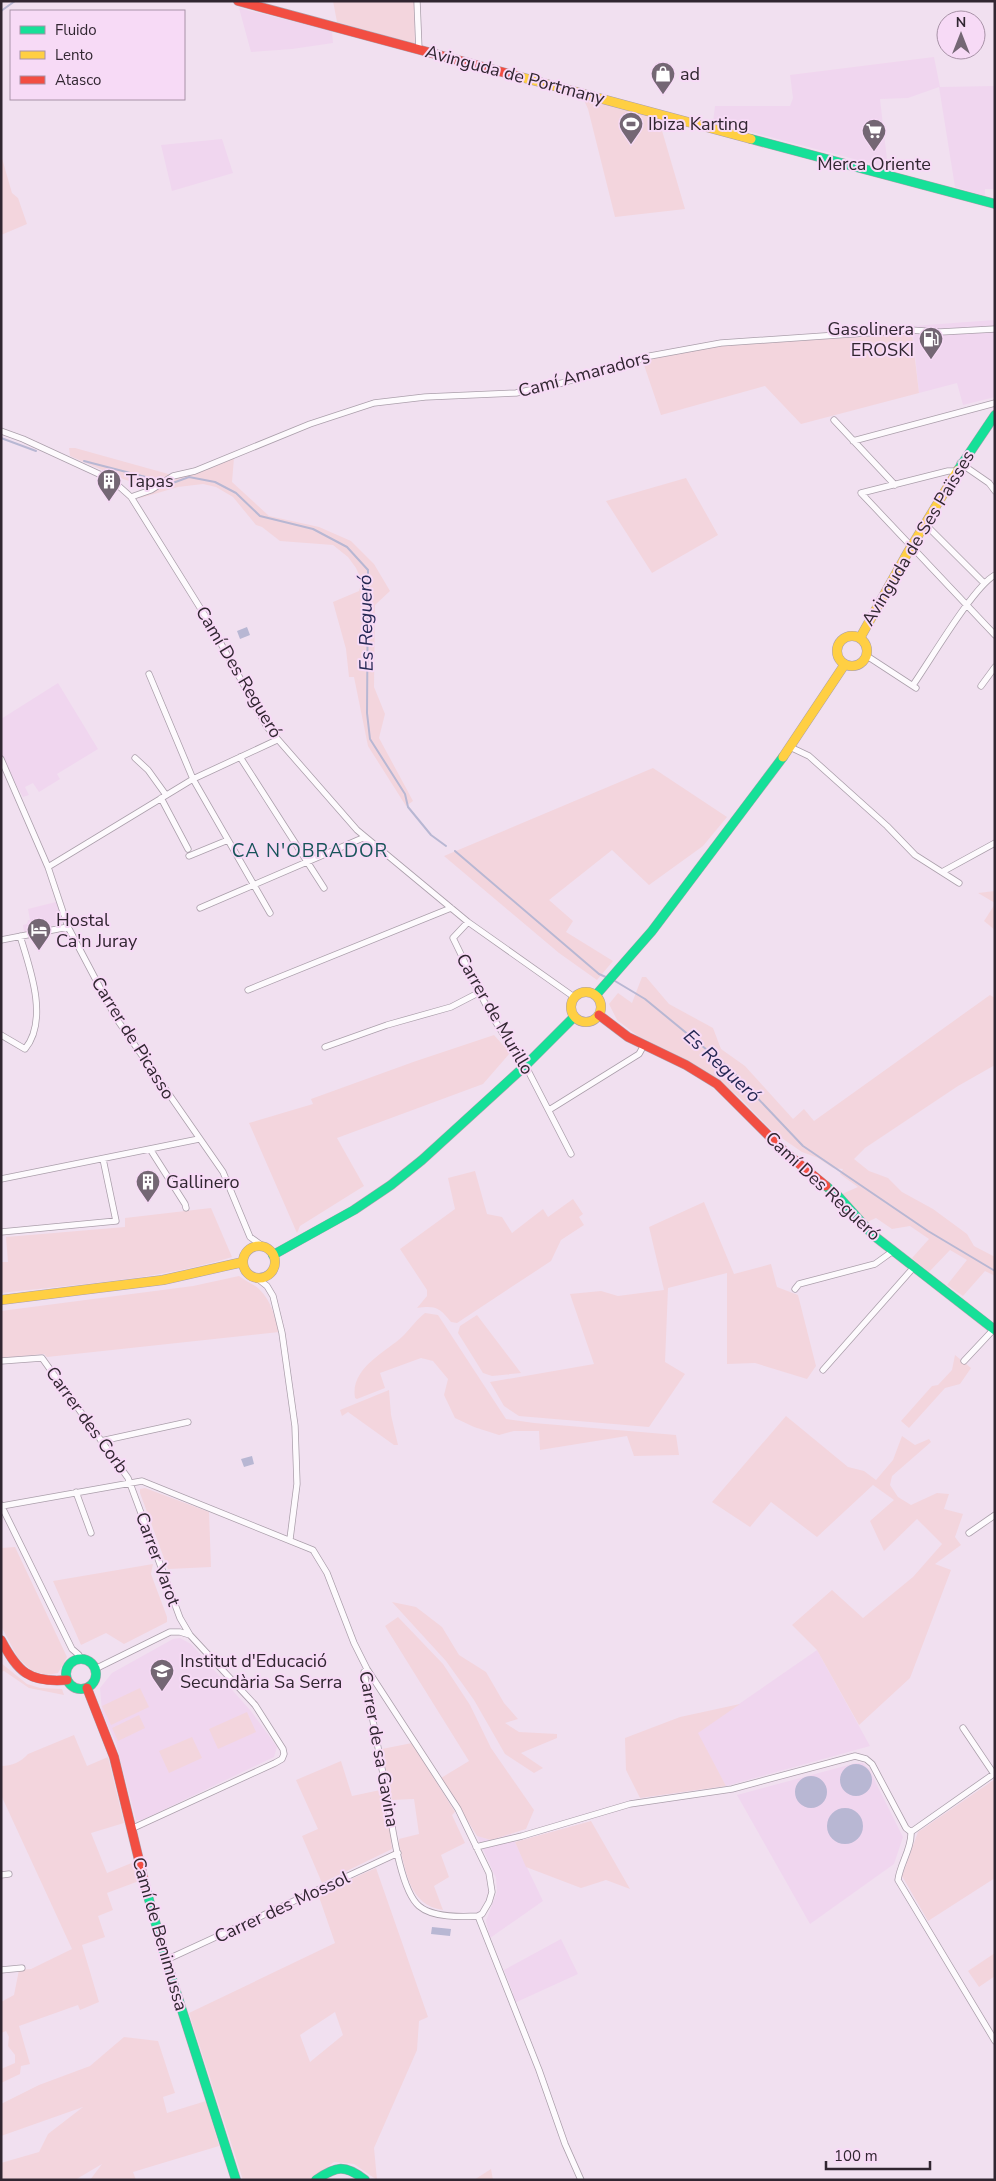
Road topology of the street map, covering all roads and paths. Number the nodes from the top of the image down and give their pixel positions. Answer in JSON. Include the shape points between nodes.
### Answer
{"nodes":[{"id":1,"x":238,"y":1,"type":"edge"},
{"id":2,"x":417,"y":1,"type":"edge"},
{"id":3,"x":419,"y":50,"type":"junction"},
{"id":4,"x":995,"y":204,"type":"edge"},
{"id":5,"x":995,"y":329,"type":"edge"},
{"id":6,"x":995,"y":403,"type":"edge"},
{"id":7,"x":995,"y":415,"type":"edge"},
{"id":8,"x":834,"y":420,"type":"dead end"},
{"id":9,"x":1,"y":431,"type":"edge"},
{"id":10,"x":853,"y":440,"type":"junction"},
{"id":11,"x":958,"y":467,"type":"junction"},
{"id":12,"x":895,"y":485,"type":"junction"},
{"id":13,"x":995,"y":491,"type":"edge"},
{"id":14,"x":131,"y":497,"type":"junction"},
{"id":15,"x":924,"y":523,"type":"junction"},
{"id":16,"x":910,"y":546,"type":"junction"},
{"id":17,"x":995,"y":575,"type":"edge"},
{"id":18,"x":984,"y":584,"type":"junction"},
{"id":19,"x":967,"y":605,"type":"junction"},
{"id":20,"x":995,"y":635,"type":"edge"},
{"id":21,"x":860,"y":638,"type":"junction"},
{"id":22,"x":867,"y":656,"type":"junction"},
{"id":23,"x":845,"y":664,"type":"junction"},
{"id":24,"x":995,"y":667,"type":"edge"},
{"id":25,"x":148,"y":674,"type":"dead end"},
{"id":26,"x":981,"y":686,"type":"dead end"},
{"id":27,"x":278,"y":740,"type":"junction"},
{"id":28,"x":790,"y":747,"type":"junction"},
{"id":29,"x":240,"y":757,"type":"junction"},
{"id":30,"x":135,"y":758,"type":"dead end"},
{"id":31,"x":1,"y":759,"type":"edge"},
{"id":32,"x":4,"y":770,"type":"edge"},
{"id":33,"x":193,"y":779,"type":"junction"},
{"id":34,"x":163,"y":796,"type":"junction"},
{"id":35,"x":365,"y":837,"type":"junction"},
{"id":36,"x":228,"y":840,"type":"junction"},
{"id":37,"x":995,"y":843,"type":"edge"},
{"id":38,"x":188,"y":849,"type":"dead end"},
{"id":39,"x":189,"y":856,"type":"dead end"},
{"id":40,"x":308,"y":861,"type":"junction"},
{"id":41,"x":48,"y":867,"type":"junction"},
{"id":42,"x":942,"y":872,"type":"junction"},
{"id":43,"x":958,"y":883,"type":"dead end"},
{"id":44,"x":254,"y":885,"type":"junction"},
{"id":45,"x":324,"y":888,"type":"dead end"},
{"id":46,"x":200,"y":908,"type":"dead end"},
{"id":47,"x":451,"y":908,"type":"junction"},
{"id":48,"x":270,"y":913,"type":"dead end"},
{"id":49,"x":468,"y":922,"type":"junction"},
{"id":50,"x":68,"y":927,"type":"junction"},
{"id":51,"x":20,"y":936,"type":"junction"},
{"id":52,"x":1,"y":940,"type":"edge"},
{"id":53,"x":248,"y":990,"type":"dead end"},
{"id":54,"x":480,"y":992,"type":"junction"},
{"id":55,"x":596,"y":995,"type":"junction"},
{"id":56,"x":574,"y":997,"type":"junction"},
{"id":57,"x":599,"y":1015,"type":"junction"},
{"id":58,"x":574,"y":1017,"type":"junction"},
{"id":59,"x":1,"y":1035,"type":"edge"},
{"id":60,"x":644,"y":1045,"type":"junction"},
{"id":61,"x":325,"y":1047,"type":"dead end"},
{"id":62,"x":525,"y":1066,"type":"junction"},
{"id":63,"x":549,"y":1110,"type":"junction"},
{"id":64,"x":199,"y":1138,"type":"junction"},
{"id":65,"x":150,"y":1149,"type":"junction"},
{"id":66,"x":572,"y":1154,"type":"dead end"},
{"id":67,"x":103,"y":1159,"type":"junction"},
{"id":68,"x":1,"y":1180,"type":"edge"},
{"id":69,"x":186,"y":1208,"type":"dead end"},
{"id":70,"x":1,"y":1232,"type":"edge"},
{"id":71,"x":264,"y":1247,"type":"junction"},
{"id":72,"x":893,"y":1251,"type":"junction"},
{"id":73,"x":273,"y":1255,"type":"junction"},
{"id":74,"x":243,"y":1262,"type":"junction"},
{"id":75,"x":914,"y":1267,"type":"junction"},
{"id":76,"x":257,"y":1278,"type":"junction"},
{"id":77,"x":795,"y":1288,"type":"dead end"},
{"id":78,"x":1,"y":1300,"type":"edge"},
{"id":79,"x":994,"y":1330,"type":"edge"},
{"id":80,"x":1,"y":1361,"type":"edge"},
{"id":81,"x":964,"y":1361,"type":"dead end"},
{"id":82,"x":823,"y":1370,"type":"dead end"},
{"id":83,"x":188,"y":1422,"type":"dead end"},
{"id":84,"x":101,"y":1441,"type":"junction"},
{"id":85,"x":130,"y":1483,"type":"junction"},
{"id":86,"x":76,"y":1492,"type":"junction"},
{"id":87,"x":2,"y":1506,"type":"edge"},
{"id":88,"x":995,"y":1515,"type":"edge"},
{"id":89,"x":91,"y":1533,"type":"dead end"},
{"id":90,"x":968,"y":1533,"type":"dead end"},
{"id":91,"x":290,"y":1539,"type":"junction"},
{"id":92,"x":180,"y":1618,"type":"junction"},
{"id":93,"x":170,"y":1632,"type":"junction"},
{"id":94,"x":190,"y":1635,"type":"junction"},
{"id":95,"x":1,"y":1640,"type":"edge"},
{"id":96,"x":79,"y":1660,"type":"junction"},
{"id":97,"x":95,"y":1669,"type":"junction"},
{"id":98,"x":367,"y":1669,"type":"junction"},
{"id":99,"x":67,"y":1680,"type":"junction"},
{"id":100,"x":87,"y":1688,"type":"junction"},
{"id":101,"x":963,"y":1728,"type":"dead end"},
{"id":102,"x":994,"y":1773,"type":"edge"},
{"id":103,"x":131,"y":1829,"type":"junction"},
{"id":104,"x":911,"y":1832,"type":"junction"},
{"id":105,"x":476,"y":1847,"type":"junction"},
{"id":106,"x":398,"y":1853,"type":"junction"},
{"id":107,"x":9,"y":1874,"type":"dead end"},
{"id":108,"x":1,"y":1876,"type":"edge"},
{"id":109,"x":478,"y":1916,"type":"junction"},
{"id":110,"x":166,"y":1960,"type":"junction"},
{"id":111,"x":22,"y":1968,"type":"dead end"},
{"id":112,"x":1,"y":1970,"type":"edge"},
{"id":113,"x":995,"y":2041,"type":"edge"},
{"id":114,"x":236,"y":2180,"type":"edge"},
{"id":115,"x":316,"y":2180,"type":"edge"},
{"id":116,"x":365,"y":2180,"type":"edge"},
{"id":117,"x":581,"y":2180,"type":"edge"}],
"edges":[{"from":1,"to":3,"type":"main road","name":"Avinguda de Portmany"},
{"from":2,"to":3,"type":"street"},
{"from":3,"to":4,"type":"main road","name":"Avinguda de Portmany"},
{"from":5,"to":14,"type":"street","name":"Camí Amaradors","via":[[910,330],[721,343],[650,356],[562,383],[516,393],[382,401],[310,424],[222,461],[168,478],[157,488]]},
{"from":6,"to":10,"type":"street"},
{"from":7,"to":11,"type":"main road","name":"Avinguda de Ses Païsses"},
{"from":8,"to":10,"type":"street"},
{"from":9,"to":14,"type":"street","name":"Camí Des Regueró","via":[[112,480]]},
{"from":10,"to":12,"type":"street"},
{"from":11,"to":12,"type":"street"},
{"from":11,"to":13,"type":"street","via":[[989,483]]},
{"from":11,"to":15,"type":"main road","name":"Avinguda de Ses Païsses"},
{"from":12,"to":16,"type":"street","via":[[862,493]]},
{"from":14,"to":27,"type":"street","name":"Camí Des Regueró","via":[[210,622],[267,727]]},
{"from":15,"to":16,"type":"main road","name":"Avinguda de Ses Païsses"},
{"from":15,"to":18,"type":"street"},
{"from":16,"to":19,"type":"street"},
{"from":16,"to":21,"type":"main road","name":"Avinguda de Ses Païsses"},
{"from":17,"to":18,"type":"street"},
{"from":18,"to":19,"type":"street"},
{"from":19,"to":20,"type":"street"},
{"from":19,"to":22,"type":"street","via":[[915,686]]},
{"from":21,"to":22,"type":"main road","via":[[866,645]]},
{"from":21,"to":23,"type":"main road","via":[[849,636],[840,641],[838,656]]},
{"from":22,"to":23,"type":"main road","via":[[856,666]]},
{"from":23,"to":28,"type":"main road"},
{"from":24,"to":26,"type":"street"},
{"from":25,"to":33,"type":"street"},
{"from":27,"to":29,"type":"street"},
{"from":27,"to":35,"type":"street","name":"Camí Des Regueró"},
{"from":28,"to":42,"type":"street","via":[[809,756],[888,826],[915,855]]},
{"from":28,"to":55,"type":"main road"},
{"from":29,"to":33,"type":"street"},
{"from":29,"to":40,"type":"street"},
{"from":30,"to":34,"type":"street","via":[[148,770]]},
{"from":31,"to":32,"type":"street","name":"Carrer de Picasso"},
{"from":32,"to":41,"type":"street","name":"Carrer de Picasso"},
{"from":33,"to":34,"type":"street"},
{"from":33,"to":36,"type":"street"},
{"from":34,"to":38,"type":"street"},
{"from":34,"to":41,"type":"street"},
{"from":35,"to":40,"type":"street"},
{"from":35,"to":47,"type":"street","name":"Camí Des Regueró"},
{"from":36,"to":39,"type":"street"},
{"from":36,"to":44,"type":"street"},
{"from":37,"to":42,"type":"street"},
{"from":40,"to":44,"type":"street"},
{"from":40,"to":45,"type":"street"},
{"from":41,"to":50,"type":"street","name":"Carrer de Picasso"},
{"from":42,"to":43,"type":"street"},
{"from":44,"to":46,"type":"street"},
{"from":44,"to":48,"type":"street"},
{"from":47,"to":49,"type":"street","name":"Camí Des Regueró"},
{"from":47,"to":53,"type":"street"},
{"from":49,"to":54,"type":"street","name":"Carrer de Murillo","via":[[453,938]]},
{"from":49,"to":56,"type":"street","name":"Camí Des Regueró"},
{"from":50,"to":51,"type":"street"},
{"from":50,"to":64,"type":"street","name":"Carrer de Picasso","via":[[116,1018]]},
{"from":51,"to":52,"type":"street"},
{"from":51,"to":59,"type":"street","via":[[35,985],[32,1041],[25,1049]]},
{"from":54,"to":61,"type":"street","via":[[451,1007]]},
{"from":54,"to":62,"type":"street","name":"Carrer de Murillo"},
{"from":55,"to":56,"type":"main road","via":[[587,991]]},
{"from":55,"to":57,"type":"main road","via":[[601,1007]]},
{"from":56,"to":58,"type":"main road","via":[[570,1005]]},
{"from":57,"to":58,"type":"main road","via":[[587,1022]]},
{"from":57,"to":60,"type":"main road","name":"Camí Des Regueró"},
{"from":58,"to":62,"type":"main road"},
{"from":60,"to":63,"type":"street","via":[[639,1054]]},
{"from":60,"to":72,"type":"main road","name":"Camí Des Regueró","via":[[717,1084],[785,1152],[838,1196],[865,1227]]},
{"from":62,"to":63,"type":"street","name":"Carrer de Murillo"},
{"from":62,"to":73,"type":"main road","via":[[391,1185],[354,1210]]},
{"from":63,"to":66,"type":"street","name":"Carrer de Murillo"},
{"from":64,"to":65,"type":"street"},
{"from":64,"to":71,"type":"street","name":"Carrer de Picasso","via":[[222,1172],[250,1238]]},
{"from":65,"to":67,"type":"street"},
{"from":65,"to":69,"type":"street"},
{"from":67,"to":68,"type":"street"},
{"from":67,"to":70,"type":"street","via":[[116,1222]]},
{"from":71,"to":73,"type":"main road"},
{"from":71,"to":74,"type":"main road","via":[[249,1250]]},
{"from":72,"to":75,"type":"main road","name":"Camí Des Regueró"},
{"from":72,"to":77,"type":"street","via":[[874,1264],[798,1284]]},
{"from":73,"to":76,"type":"main road","via":[[275,1264],[272,1272]]},
{"from":74,"to":76,"type":"main road","via":[[246,1272]]},
{"from":74,"to":78,"type":"main road","via":[[162,1280]]},
{"from":75,"to":79,"type":"main road","name":"Camí Des Regueró"},
{"from":75,"to":82,"type":"street"},
{"from":76,"to":91,"type":"street","via":[[273,1296],[282,1333],[295,1426],[297,1484]]},
{"from":79,"to":81,"type":"street"},
{"from":80,"to":84,"type":"street","name":"Carrer des Corb","via":[[42,1358]]},
{"from":83,"to":84,"type":"street"},
{"from":84,"to":85,"type":"street","name":"Carrer des Corb"},
{"from":85,"to":86,"type":"street","name":"Carrer de sa Gavina"},
{"from":85,"to":91,"type":"street","name":"Carrer de sa Gavina","via":[[146,1483]]},
{"from":85,"to":92,"type":"street","name":"Carrer Varot"},
{"from":86,"to":87,"type":"street","name":"Carrer de sa Gavina"},
{"from":86,"to":89,"type":"street"},
{"from":87,"to":96,"type":"street"},
{"from":88,"to":90,"type":"street"},
{"from":91,"to":98,"type":"street","name":"Carrer de sa Gavina","via":[[313,1550],[321,1561]]},
{"from":92,"to":93,"type":"street","name":"Carrer Varot"},
{"from":92,"to":94,"type":"street"},
{"from":93,"to":94,"type":"street"},
{"from":93,"to":97,"type":"street"},
{"from":94,"to":103,"type":"street","via":[[255,1705],[284,1754],[276,1763]]},
{"from":95,"to":99,"type":"main road","via":[[12,1661],[29,1678],[49,1682]]},
{"from":96,"to":97,"type":"main road","via":[[92,1663]]},
{"from":96,"to":99,"type":"main road","via":[[68,1667]]},
{"from":97,"to":100,"type":"main road","via":[[93,1684]]},
{"from":98,"to":105,"type":"street","via":[[458,1809]]},
{"from":98,"to":106,"type":"street","name":"Carrer de sa Gavina","via":[[365,1678]]},
{"from":99,"to":100,"type":"main road","via":[[79,1689]]},
{"from":100,"to":103,"type":"main road","name":"Camí de Benimussa","via":[[114,1757]]},
{"from":101,"to":102,"type":"street"},
{"from":102,"to":104,"type":"street"},
{"from":103,"to":110,"type":"main road","name":"Camí de Benimussa"},
{"from":104,"to":105,"type":"street","via":[[872,1764],[855,1756],[732,1789],[630,1804]]},
{"from":104,"to":113,"type":"street","via":[[898,1880]]},
{"from":105,"to":109,"type":"street","via":[[492,1883],[490,1902]]},
{"from":106,"to":109,"type":"street","name":"Carrer de sa Gavina","via":[[403,1873],[418,1905],[427,1912]]},
{"from":106,"to":110,"type":"street","name":"Carrer des Mossol"},
{"from":107,"to":108,"type":"street"},
{"from":109,"to":117,"type":"street"},
{"from":110,"to":114,"type":"main road","name":"Camí de Benimussa"},
{"from":111,"to":112,"type":"street"},
{"from":115,"to":116,"type":"main road","via":[[328,2171],[344,2167]]}]}
